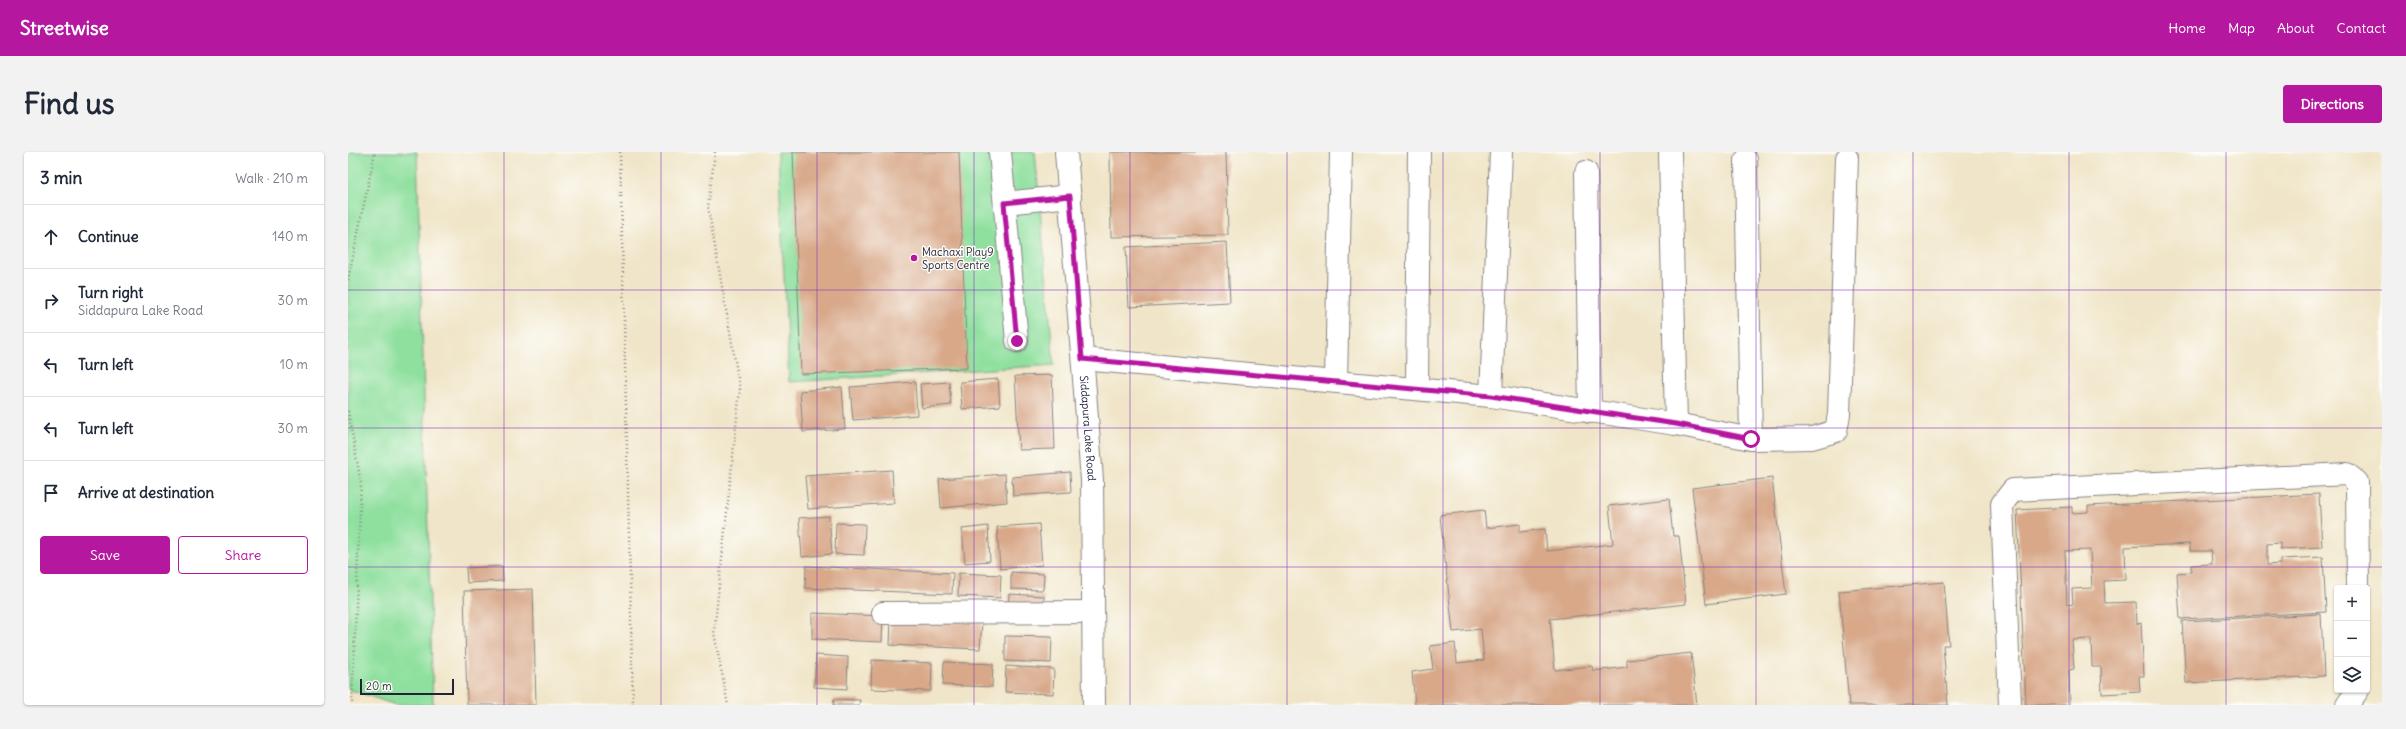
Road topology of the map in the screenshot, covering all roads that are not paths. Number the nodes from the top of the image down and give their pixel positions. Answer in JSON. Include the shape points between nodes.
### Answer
{"nodes":[{"id":1,"x":1000,"y":152,"type":"edge"},
{"id":2,"x":1066,"y":152,"type":"edge"},
{"id":3,"x":1341,"y":152,"type":"edge"},
{"id":4,"x":1419,"y":152,"type":"edge"},
{"id":5,"x":1501,"y":152,"type":"edge"},
{"id":6,"x":1670,"y":152,"type":"edge"},
{"id":7,"x":1847,"y":158,"type":"dead end"},
{"id":8,"x":1746,"y":160,"type":"dead end"},
{"id":9,"x":1586,"y":172,"type":"dead end"},
{"id":10,"x":1070,"y":196,"type":"junction"},
{"id":11,"x":1004,"y":203,"type":"junction"},
{"id":12,"x":1017,"y":341,"type":"dead end"},
{"id":13,"x":1082,"y":359,"type":"junction"},
{"id":14,"x":1336,"y":381,"type":"junction"},
{"id":15,"x":1417,"y":389,"type":"junction"},
{"id":16,"x":1491,"y":396,"type":"junction"},
{"id":17,"x":1590,"y":412,"type":"junction"},
{"id":18,"x":1676,"y":424,"type":"junction"},
{"id":19,"x":1751,"y":439,"type":"junction"},
{"id":20,"x":2358,"y":585,"type":"edge"},
{"id":21,"x":1093,"y":612,"type":"junction"},
{"id":22,"x":883,"y":613,"type":"dead end"},
{"id":23,"x":2356,"y":693,"type":"edge"},
{"id":24,"x":1094,"y":705,"type":"edge"},
{"id":25,"x":2010,"y":705,"type":"edge"},
{"id":26,"x":2347,"y":705,"type":"edge"}],
"edges":[{"from":1,"to":11,"type":"street"},
{"from":2,"to":10,"type":"street","name":"Siddapura Lake Road"},
{"from":3,"to":14,"type":"street"},
{"from":4,"to":15,"type":"street"},
{"from":5,"to":16,"type":"street"},
{"from":6,"to":18,"type":"street"},
{"from":7,"to":19,"type":"street","via":[[1840,414],[1836,431],[1812,438]]},
{"from":8,"to":19,"type":"street"},
{"from":9,"to":17,"type":"street"},
{"from":10,"to":11,"type":"street"},
{"from":10,"to":13,"type":"street","name":"Siddapura Lake Road"},
{"from":11,"to":12,"type":"street"},
{"from":13,"to":14,"type":"street"},
{"from":13,"to":21,"type":"street","name":"Siddapura Lake Road","via":[[1092,480]]},
{"from":14,"to":15,"type":"street"},
{"from":15,"to":16,"type":"street"},
{"from":16,"to":17,"type":"street"},
{"from":17,"to":18,"type":"street"},
{"from":18,"to":19,"type":"street"},
{"from":20,"to":25,"type":"street","via":[[2357,482],[2347,474],[2013,490],[2002,504]]},
{"from":21,"to":22,"type":"street"},
{"from":21,"to":24,"type":"street","name":"Siddapura Lake Road"},
{"from":23,"to":26,"type":"street"}]}
